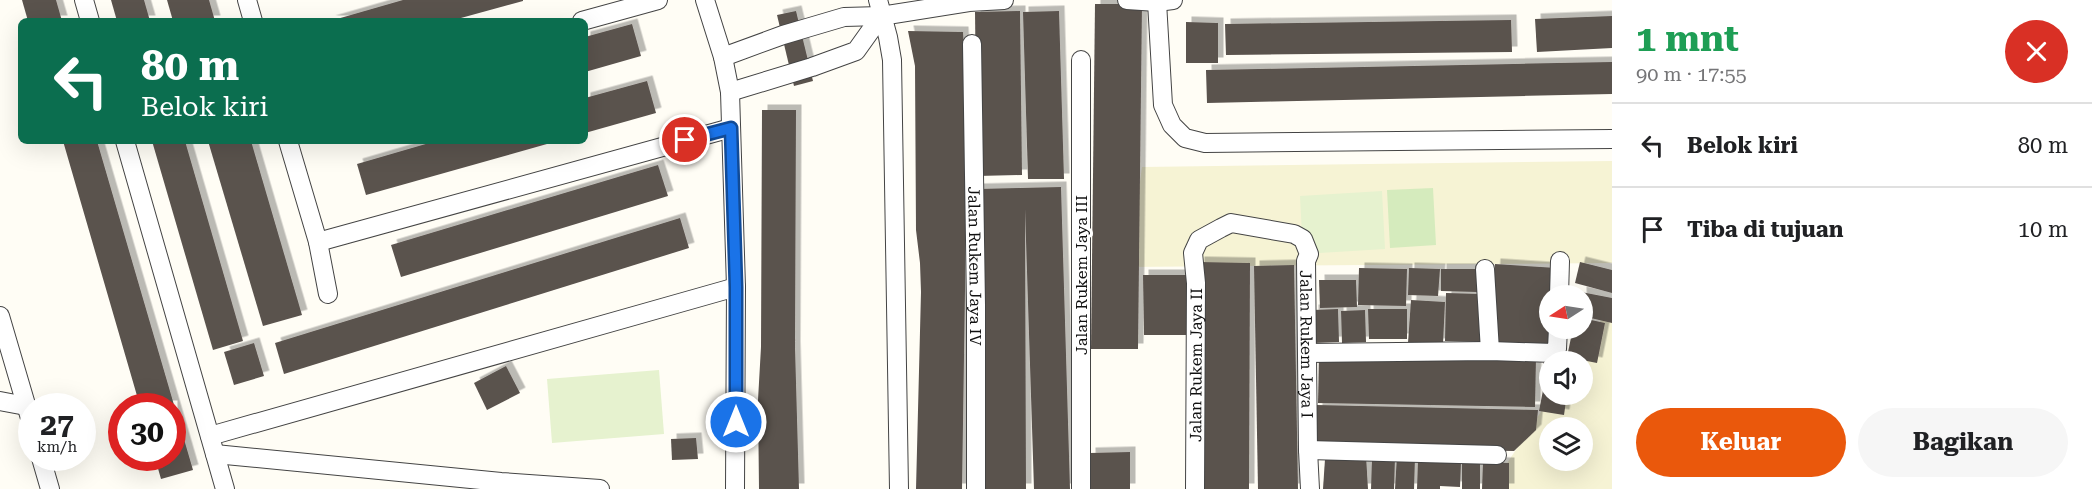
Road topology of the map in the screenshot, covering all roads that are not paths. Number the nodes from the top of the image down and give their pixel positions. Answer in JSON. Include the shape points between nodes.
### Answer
{"nodes":[{"id":1,"x":84,"y":0,"type":"edge"},
{"id":2,"x":247,"y":0,"type":"edge"},
{"id":3,"x":658,"y":0,"type":"edge"},
{"id":4,"x":705,"y":0,"type":"edge"},
{"id":5,"x":1004,"y":0,"type":"edge"},
{"id":6,"x":1127,"y":0,"type":"edge"},
{"id":7,"x":1165,"y":1,"type":"edge"},
{"id":8,"x":880,"y":8,"type":"edge"},
{"id":9,"x":89,"y":18,"type":"edge"},
{"id":10,"x":252,"y":18,"type":"edge"},
{"id":11,"x":588,"y":19,"type":"edge"},
{"id":12,"x":972,"y":44,"type":"dead end"},
{"id":13,"x":723,"y":57,"type":"junction"},
{"id":14,"x":1081,"y":60,"type":"dead end"},
{"id":15,"x":730,"y":92,"type":"junction"},
{"id":16,"x":731,"y":128,"type":"junction"},
{"id":17,"x":1612,"y":139,"type":"edge"},
{"id":18,"x":126,"y":144,"type":"edge"},
{"id":19,"x":289,"y":144,"type":"edge"},
{"id":20,"x":1199,"y":240,"type":"joint"},
{"id":21,"x":318,"y":242,"type":"junction"},
{"id":22,"x":1560,"y":261,"type":"dead end"},
{"id":23,"x":1485,"y":269,"type":"dead end"},
{"id":24,"x":1559,"y":285,"type":"edge"},
{"id":25,"x":736,"y":287,"type":"junction"},
{"id":26,"x":328,"y":294,"type":"dead end"},
{"id":27,"x":0,"y":316,"type":"edge"},
{"id":28,"x":1558,"y":339,"type":"edge"},
{"id":29,"x":1490,"y":351,"type":"junction"},
{"id":30,"x":1307,"y":353,"type":"junction"},
{"id":31,"x":22,"y":393,"type":"edge"},
{"id":32,"x":0,"y":401,"type":"edge"},
{"id":33,"x":18,"y":404,"type":"edge"},
{"id":34,"x":210,"y":436,"type":"junction"},
{"id":35,"x":1308,"y":450,"type":"junction"},
{"id":36,"x":215,"y":454,"type":"junction"},
{"id":37,"x":1497,"y":455,"type":"dead end"},
{"id":38,"x":45,"y":471,"type":"edge"},
{"id":39,"x":50,"y":489,"type":"edge"},
{"id":40,"x":225,"y":489,"type":"edge"},
{"id":41,"x":600,"y":489,"type":"edge"},
{"id":42,"x":735,"y":489,"type":"edge"},
{"id":43,"x":899,"y":489,"type":"edge"},
{"id":44,"x":976,"y":489,"type":"edge"},
{"id":45,"x":1081,"y":489,"type":"edge"},
{"id":46,"x":1195,"y":489,"type":"edge"},
{"id":47,"x":1310,"y":489,"type":"edge"}],
"edges":[{"from":1,"to":9,"type":"street"},
{"from":2,"to":10,"type":"street"},
{"from":3,"to":11,"type":"street"},
{"from":4,"to":13,"type":"street"},
{"from":5,"to":8,"type":"street"},
{"from":6,"to":7,"type":"street"},
{"from":7,"to":17,"type":"street","via":[[1163,105],[1172,125],[1185,138],[1205,143]]},
{"from":8,"to":13,"type":"street","via":[[783,35]]},
{"from":8,"to":15,"type":"street","via":[[856,51]]},
{"from":8,"to":43,"type":"street","via":[[892,60]]},
{"from":12,"to":44,"type":"street","name":"Jalan Rukem Jaya IV"},
{"from":13,"to":15,"type":"street"},
{"from":14,"to":45,"type":"street","name":"Jalan Rukem Jaya III"},
{"from":15,"to":16,"type":"street"},
{"from":16,"to":21,"type":"street"},
{"from":16,"to":25,"type":"street"},
{"from":18,"to":34,"type":"street"},
{"from":19,"to":21,"type":"street"},
{"from":20,"to":30,"type":"street","name":"Jalan Rukem Jaya I","via":[[1231,223],[1303,239],[1309,254]]},
{"from":20,"to":46,"type":"street","name":"Jalan Rukem Jaya II","via":[[1193,254]]},
{"from":21,"to":26,"type":"street"},
{"from":22,"to":24,"type":"street"},
{"from":23,"to":29,"type":"street"},
{"from":25,"to":34,"type":"street"},
{"from":25,"to":42,"type":"street"},
{"from":27,"to":31,"type":"street"},
{"from":28,"to":29,"type":"street","via":[[1553,353]]},
{"from":29,"to":30,"type":"street"},
{"from":30,"to":35,"type":"street","name":"Jalan Rukem Jaya I"},
{"from":32,"to":33,"type":"street"},
{"from":34,"to":36,"type":"street"},
{"from":35,"to":37,"type":"street"},
{"from":35,"to":47,"type":"street","name":"Jalan Rukem Jaya I"},
{"from":36,"to":40,"type":"street"},
{"from":36,"to":41,"type":"street"},
{"from":38,"to":39,"type":"street"}]}
